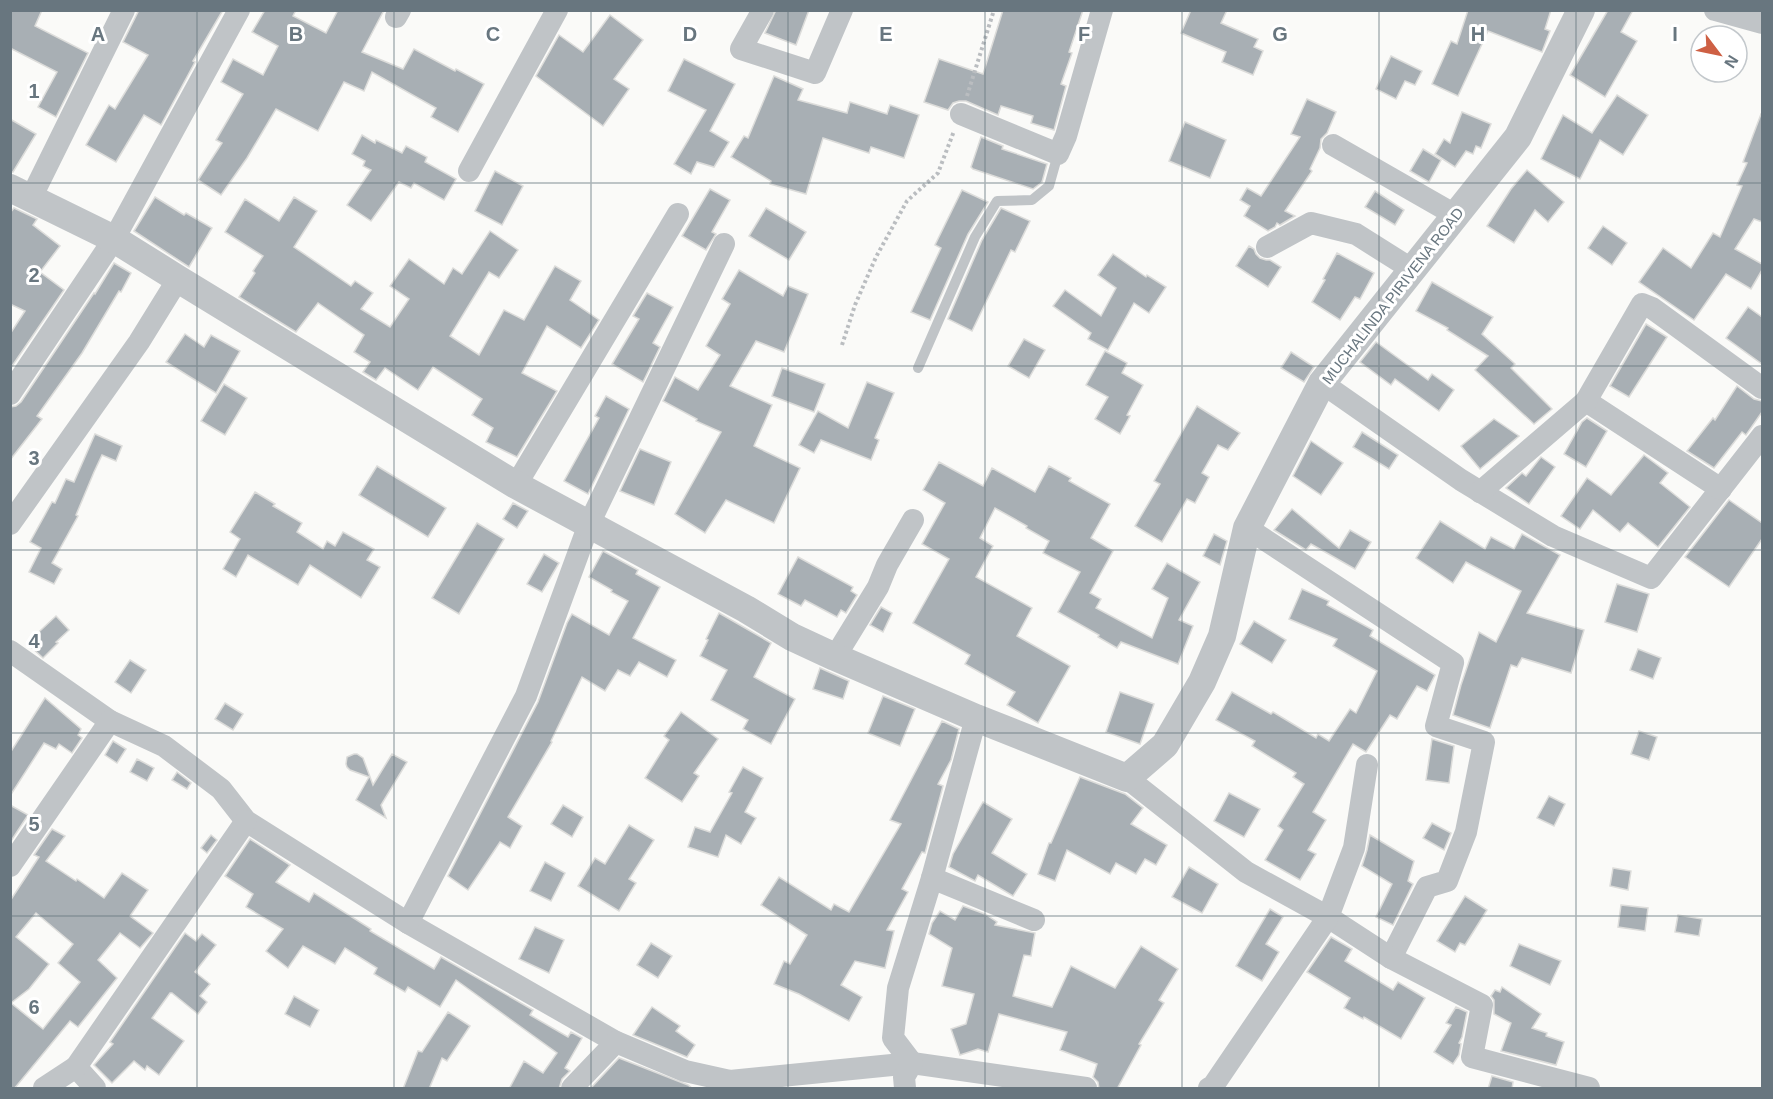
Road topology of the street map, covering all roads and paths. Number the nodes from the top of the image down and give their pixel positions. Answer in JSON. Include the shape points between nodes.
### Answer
{"nodes":[{"id":1,"x":124,"y":10,"type":"edge"},
{"id":2,"x":239,"y":10,"type":"edge"},
{"id":3,"x":557,"y":10,"type":"edge"},
{"id":4,"x":763,"y":10,"type":"edge"},
{"id":5,"x":842,"y":10,"type":"edge"},
{"id":6,"x":1102,"y":10,"type":"edge"},
{"id":7,"x":1581,"y":10,"type":"edge"},
{"id":8,"x":1715,"y":10,"type":"edge"},
{"id":9,"x":1762,"y":23,"type":"edge"},
{"id":10,"x":961,"y":114,"type":"dead end"},
{"id":11,"x":1333,"y":145,"type":"dead end"},
{"id":12,"x":1058,"y":154,"type":"junction"},
{"id":13,"x":469,"y":171,"type":"dead end"},
{"id":14,"x":938,"y":174,"type":"dead end"},
{"id":15,"x":21,"y":193,"type":"edge"},
{"id":16,"x":678,"y":214,"type":"dead end"},
{"id":17,"x":1457,"y":216,"type":"junction"},
{"id":18,"x":114,"y":239,"type":"junction"},
{"id":19,"x":723,"y":244,"type":"dead end"},
{"id":20,"x":1267,"y":247,"type":"dead end"},
{"id":21,"x":1413,"y":270,"type":"junction"},
{"id":22,"x":178,"y":279,"type":"junction"},
{"id":23,"x":842,"y":345,"type":"dead end"},
{"id":24,"x":918,"y":368,"type":"dead end"},
{"id":25,"x":1322,"y":383,"type":"junction"},
{"id":26,"x":1762,"y":388,"type":"edge"},
{"id":27,"x":10,"y":394,"type":"edge"},
{"id":28,"x":1586,"y":401,"type":"junction"},
{"id":29,"x":1762,"y":436,"type":"edge"},
{"id":30,"x":516,"y":485,"type":"junction"},
{"id":31,"x":1721,"y":489,"type":"junction"},
{"id":32,"x":1480,"y":492,"type":"junction"},
{"id":33,"x":913,"y":520,"type":"dead end"},
{"id":34,"x":10,"y":524,"type":"edge"},
{"id":35,"x":589,"y":524,"type":"junction"},
{"id":36,"x":1247,"y":528,"type":"junction"},
{"id":37,"x":10,"y":651,"type":"edge"},
{"id":38,"x":835,"y":657,"type":"junction"},
{"id":39,"x":976,"y":718,"type":"junction"},
{"id":40,"x":110,"y":721,"type":"junction"},
{"id":41,"x":1367,"y":765,"type":"dead end"},
{"id":42,"x":1127,"y":778,"type":"junction"},
{"id":43,"x":246,"y":821,"type":"junction"},
{"id":44,"x":10,"y":866,"type":"edge"},
{"id":45,"x":932,"y":878,"type":"junction"},
{"id":46,"x":1328,"y":916,"type":"junction"},
{"id":47,"x":1034,"y":920,"type":"dead end"},
{"id":48,"x":408,"y":923,"type":"junction"},
{"id":49,"x":1391,"y":958,"type":"junction"},
{"id":50,"x":616,"y":1042,"type":"junction"},
{"id":51,"x":912,"y":1063,"type":"junction"},
{"id":52,"x":76,"y":1067,"type":"junction"},
{"id":53,"x":44,"y":1089,"type":"edge"},
{"id":54,"x":95,"y":1089,"type":"edge"},
{"id":55,"x":572,"y":1089,"type":"edge"},
{"id":56,"x":905,"y":1089,"type":"edge"},
{"id":57,"x":1086,"y":1089,"type":"edge"},
{"id":58,"x":1209,"y":1089,"type":"edge"},
{"id":59,"x":1589,"y":1089,"type":"edge"}],
"edges":[{"from":1,"to":15,"type":"street"},
{"from":2,"to":18,"type":"street"},
{"from":3,"to":13,"type":"street"},
{"from":4,"to":5,"type":"street","via":[[741,50],[815,73]]},
{"from":6,"to":12,"type":"street"},
{"from":7,"to":17,"type":"street","name":"MUCHALINDA PIRIVENA ROAD","via":[[1518,137]]},
{"from":8,"to":9,"type":"street"},
{"from":10,"to":12,"type":"street"},
{"from":11,"to":17,"type":"street"},
{"from":12,"to":24,"type":"lane","via":[[1050,186],[1032,200],[997,201],[975,237]]},
{"from":14,"to":23,"type":"path","via":[[907,201],[876,256]]},
{"from":15,"to":18,"type":"street"},
{"from":16,"to":30,"type":"street"},
{"from":17,"to":21,"type":"street","name":"MUCHALINDA PIRIVENA ROAD"},
{"from":18,"to":22,"type":"street"},
{"from":18,"to":27,"type":"street"},
{"from":19,"to":35,"type":"street"},
{"from":20,"to":21,"type":"street","via":[[1311,223],[1356,234]]},
{"from":21,"to":25,"type":"street","name":"MUCHALINDA PIRIVENA ROAD"},
{"from":22,"to":30,"type":"street"},
{"from":22,"to":34,"type":"street","via":[[140,342]]},
{"from":25,"to":32,"type":"street"},
{"from":25,"to":36,"type":"street","name":"MUCHALINDA PIRIVENA ROAD"},
{"from":26,"to":28,"type":"street","via":[[1642,304]]},
{"from":28,"to":31,"type":"street"},
{"from":28,"to":32,"type":"street"},
{"from":29,"to":31,"type":"street"},
{"from":30,"to":35,"type":"street"},
{"from":31,"to":32,"type":"street","via":[[1651,578],[1553,536]]},
{"from":33,"to":38,"type":"street","via":[[886,565],[878,588]]},
{"from":35,"to":38,"type":"street"},
{"from":35,"to":48,"type":"street","via":[[526,696]]},
{"from":36,"to":42,"type":"street","name":"MUCHALINDA PIRIVENA ROAD","via":[[1222,636],[1202,682],[1165,745]]},
{"from":36,"to":49,"type":"street","via":[[1453,663],[1436,726],[1484,742],[1466,832],[1447,880],[1427,887]]},
{"from":37,"to":40,"type":"street"},
{"from":38,"to":39,"type":"street"},
{"from":39,"to":42,"type":"street"},
{"from":39,"to":45,"type":"street"},
{"from":40,"to":43,"type":"street","via":[[164,746],[221,789]]},
{"from":40,"to":44,"type":"street"},
{"from":41,"to":46,"type":"street","via":[[1354,848]]},
{"from":42,"to":46,"type":"street","via":[[1246,872]]},
{"from":43,"to":48,"type":"street"},
{"from":43,"to":52,"type":"street"},
{"from":45,"to":47,"type":"street"},
{"from":45,"to":51,"type":"street","via":[[898,988],[893,1038]]},
{"from":46,"to":49,"type":"street"},
{"from":46,"to":58,"type":"street"},
{"from":48,"to":50,"type":"street"},
{"from":49,"to":59,"type":"street","via":[[1482,1005],[1472,1057]]},
{"from":50,"to":51,"type":"street","via":[[685,1071],[730,1081]]},
{"from":50,"to":55,"type":"street"},
{"from":51,"to":56,"type":"street","via":[[904,1077]]},
{"from":51,"to":57,"type":"street"},
{"from":52,"to":53,"type":"street"},
{"from":52,"to":54,"type":"street"}]}
